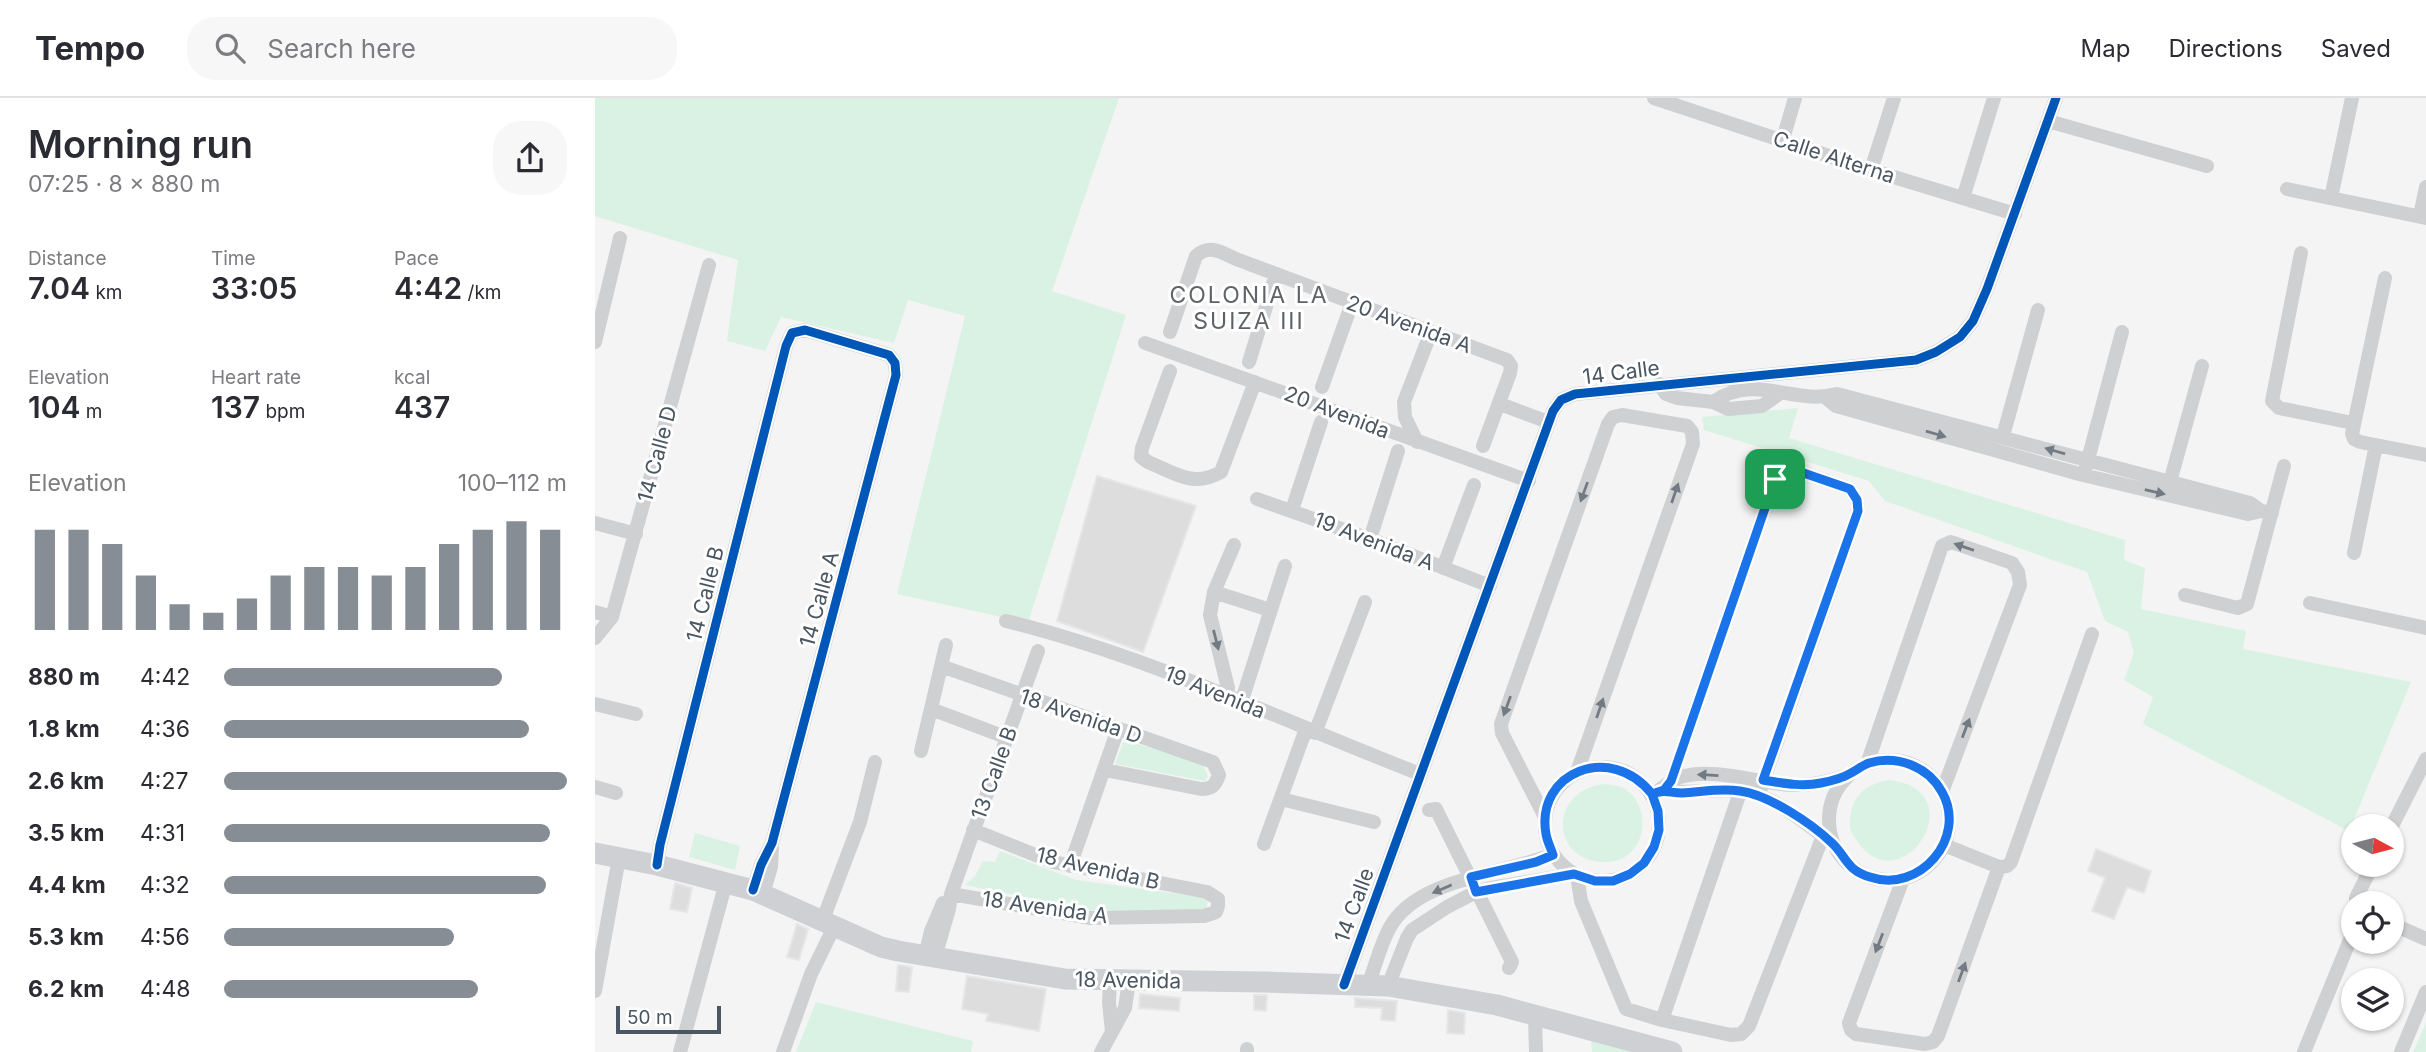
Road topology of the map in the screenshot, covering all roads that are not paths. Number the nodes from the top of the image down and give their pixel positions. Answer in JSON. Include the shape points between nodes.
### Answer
{"nodes":[{"id":1,"x":1654,"y":98,"type":"edge"},
{"id":2,"x":1795,"y":98,"type":"edge"},
{"id":3,"x":1894,"y":98,"type":"edge"},
{"id":4,"x":1994,"y":98,"type":"edge"},
{"id":5,"x":2056,"y":98,"type":"edge"},
{"id":6,"x":2352,"y":98,"type":"edge"},
{"id":7,"x":1688,"y":103,"type":"edge"},
{"id":8,"x":2048,"y":121,"type":"junction"},
{"id":9,"x":1783,"y":139,"type":"junction"},
{"id":10,"x":2207,"y":166,"type":"dead end"},
{"id":11,"x":1871,"y":170,"type":"junction"},
{"id":12,"x":2426,"y":187,"type":"edge"},
{"id":13,"x":2287,"y":189,"type":"dead end"},
{"id":14,"x":1963,"y":198,"type":"junction"},
{"id":15,"x":2331,"y":198,"type":"junction"},
{"id":16,"x":2015,"y":214,"type":"junction"},
{"id":17,"x":2423,"y":217,"type":"edge"},
{"id":18,"x":620,"y":238,"type":"dead end"},
{"id":19,"x":2301,"y":253,"type":"dead end"},
{"id":20,"x":709,"y":265,"type":"dead end"},
{"id":21,"x":1276,"y":274,"type":"junction"},
{"id":22,"x":2385,"y":278,"type":"dead end"},
{"id":23,"x":1352,"y":303,"type":"junction"},
{"id":24,"x":2038,"y":310,"type":"dead end"},
{"id":25,"x":1170,"y":332,"type":"dead end"},
{"id":26,"x":1431,"y":332,"type":"junction"},
{"id":27,"x":2122,"y":332,"type":"dead end"},
{"id":28,"x":595,"y":342,"type":"edge"},
{"id":29,"x":1145,"y":343,"type":"dead end"},
{"id":30,"x":1249,"y":362,"type":"dead end"},
{"id":31,"x":895,"y":363,"type":"joint"},
{"id":32,"x":2202,"y":366,"type":"dead end"},
{"id":33,"x":1170,"y":371,"type":"dead end"},
{"id":34,"x":1255,"y":382,"type":"junction"},
{"id":35,"x":1659,"y":384,"type":"junction"},
{"id":36,"x":1322,"y":387,"type":"dead end"},
{"id":37,"x":1500,"y":404,"type":"junction"},
{"id":38,"x":1891,"y":414,"type":"junction"},
{"id":39,"x":1321,"y":422,"type":"dead end"},
{"id":40,"x":1548,"y":422,"type":"junction"},
{"id":41,"x":2353,"y":423,"type":"junction"},
{"id":42,"x":2003,"y":436,"type":"junction"},
{"id":43,"x":1417,"y":442,"type":"junction"},
{"id":44,"x":2375,"y":445,"type":"junction"},
{"id":45,"x":1483,"y":446,"type":"dead end"},
{"id":46,"x":1398,"y":451,"type":"dead end"},
{"id":47,"x":2426,"y":455,"type":"edge"},
{"id":48,"x":2284,"y":466,"type":"dead end"},
{"id":49,"x":2085,"y":468,"type":"junction"},
{"id":50,"x":1529,"y":481,"type":"junction"},
{"id":51,"x":2171,"y":482,"type":"junction"},
{"id":52,"x":1474,"y":485,"type":"dead end"},
{"id":53,"x":1257,"y":499,"type":"dead end"},
{"id":54,"x":1292,"y":510,"type":"junction"},
{"id":55,"x":2267,"y":512,"type":"junction"},
{"id":56,"x":595,"y":523,"type":"edge"},
{"id":57,"x":636,"y":534,"type":"junction"},
{"id":58,"x":1370,"y":539,"type":"junction"},
{"id":59,"x":1234,"y":545,"type":"dead end"},
{"id":60,"x":2354,"y":553,"type":"dead end"},
{"id":61,"x":1285,"y":566,"type":"dead end"},
{"id":62,"x":1443,"y":568,"type":"junction"},
{"id":63,"x":1490,"y":586,"type":"junction"},
{"id":64,"x":1214,"y":592,"type":"junction"},
{"id":65,"x":2185,"y":595,"type":"dead end"},
{"id":66,"x":1365,"y":602,"type":"dead end"},
{"id":67,"x":2310,"y":603,"type":"dead end"},
{"id":68,"x":1270,"y":610,"type":"junction"},
{"id":69,"x":595,"y":612,"type":"edge"},
{"id":70,"x":612,"y":617,"type":"junction"},
{"id":71,"x":1006,"y":621,"type":"dead end"},
{"id":72,"x":2426,"y":628,"type":"edge"},
{"id":73,"x":2092,"y":634,"type":"dead end"},
{"id":74,"x":595,"y":638,"type":"edge"},
{"id":75,"x":946,"y":645,"type":"dead end"},
{"id":76,"x":1038,"y":651,"type":"dead end"},
{"id":77,"x":941,"y":666,"type":"junction"},
{"id":78,"x":1023,"y":695,"type":"junction"},
{"id":79,"x":1224,"y":696,"type":"junction"},
{"id":80,"x":1241,"y":703,"type":"junction"},
{"id":81,"x":595,"y":704,"type":"edge"},
{"id":82,"x":931,"y":709,"type":"junction"},
{"id":83,"x":636,"y":714,"type":"dead end"},
{"id":84,"x":1118,"y":729,"type":"junction"},
{"id":85,"x":1311,"y":731,"type":"junction"},
{"id":86,"x":1008,"y":738,"type":"junction"},
{"id":87,"x":921,"y":751,"type":"dead end"},
{"id":88,"x":2426,"y":759,"type":"edge"},
{"id":89,"x":875,"y":762,"type":"dead end"},
{"id":90,"x":1867,"y":764,"type":"junction"},
{"id":91,"x":1105,"y":769,"type":"junction"},
{"id":92,"x":1577,"y":772,"type":"junction"},
{"id":93,"x":1420,"y":774,"type":"junction"},
{"id":94,"x":1848,"y":775,"type":"junction"},
{"id":95,"x":1763,"y":780,"type":"junction"},
{"id":96,"x":1744,"y":785,"type":"junction"},
{"id":97,"x":595,"y":787,"type":"edge"},
{"id":98,"x":1662,"y":788,"type":"junction"},
{"id":99,"x":1942,"y":792,"type":"junction"},
{"id":100,"x":616,"y":793,"type":"dead end"},
{"id":101,"x":1758,"y":796,"type":"junction"},
{"id":102,"x":1281,"y":799,"type":"junction"},
{"id":103,"x":1429,"y":810,"type":"dead end"},
{"id":104,"x":2398,"y":814,"type":"edge"},
{"id":105,"x":1545,"y":817,"type":"junction"},
{"id":106,"x":1374,"y":822,"type":"dead end"},
{"id":107,"x":973,"y":830,"type":"junction"},
{"id":108,"x":1828,"y":840,"type":"junction"},
{"id":109,"x":1264,"y":844,"type":"dead end"},
{"id":110,"x":1944,"y":845,"type":"junction"},
{"id":111,"x":595,"y":853,"type":"edge"},
{"id":112,"x":1553,"y":855,"type":"junction"},
{"id":113,"x":619,"y":858,"type":"junction"},
{"id":114,"x":657,"y":865,"type":"junction"},
{"id":115,"x":1070,"y":866,"type":"junction"},
{"id":116,"x":2000,"y":867,"type":"junction"},
{"id":117,"x":1575,"y":875,"type":"junction"},
{"id":118,"x":1471,"y":877,"type":"junction"},
{"id":119,"x":1903,"y":879,"type":"junction"},
{"id":120,"x":726,"y":882,"type":"junction"},
{"id":121,"x":758,"y":892,"type":"junction"},
{"id":122,"x":1476,"y":892,"type":"junction"},
{"id":123,"x":951,"y":894,"type":"junction"},
{"id":124,"x":1218,"y":906,"type":"joint"},
{"id":125,"x":828,"y":925,"type":"junction"},
{"id":126,"x":1389,"y":929,"type":"junction"},
{"id":127,"x":2404,"y":930,"type":"edge"},
{"id":128,"x":1407,"y":938,"type":"junction"},
{"id":129,"x":2426,"y":939,"type":"edge"},
{"id":130,"x":2344,"y":954,"type":"edge"},
{"id":131,"x":930,"y":956,"type":"junction"},
{"id":132,"x":1509,"y":968,"type":"dead end"},
{"id":133,"x":1120,"y":981,"type":"junction"},
{"id":134,"x":1344,"y":985,"type":"junction"},
{"id":135,"x":1378,"y":986,"type":"junction"},
{"id":136,"x":595,"y":991,"type":"edge"},
{"id":137,"x":2426,"y":992,"type":"edge"},
{"id":138,"x":1535,"y":1016,"type":"junction"},
{"id":139,"x":1662,"y":1020,"type":"junction"},
{"id":140,"x":680,"y":1052,"type":"edge"},
{"id":141,"x":783,"y":1052,"type":"edge"},
{"id":142,"x":1101,"y":1052,"type":"edge"},
{"id":143,"x":1537,"y":1052,"type":"edge"},
{"id":144,"x":1672,"y":1052,"type":"edge"},
{"id":145,"x":2304,"y":1052,"type":"edge"},
{"id":146,"x":2401,"y":1052,"type":"edge"}],
"edges":[{"from":1,"to":7,"type":"street","name":"Calle Alterna"},
{"from":2,"to":9,"type":"street"},
{"from":3,"to":11,"type":"street"},
{"from":4,"to":14,"type":"street"},
{"from":5,"to":8,"type":"street","name":"14 Calle"},
{"from":6,"to":15,"type":"street"},
{"from":7,"to":9,"type":"street","name":"Calle Alterna"},
{"from":8,"to":10,"type":"street"},
{"from":8,"to":16,"type":"street","name":"14 Calle"},
{"from":9,"to":11,"type":"street","name":"Calle Alterna"},
{"from":11,"to":14,"type":"street","name":"Calle Alterna"},
{"from":12,"to":17,"type":"street"},
{"from":13,"to":15,"type":"street"},
{"from":14,"to":16,"type":"street","name":"Calle Alterna"},
{"from":15,"to":17,"type":"street"},
{"from":16,"to":35,"type":"street","name":"14 Calle","via":[[1973,321],[1960,337],[1936,352],[1916,360]]},
{"from":18,"to":28,"type":"street"},
{"from":19,"to":41,"type":"street","via":[[2272,401],[2279,408]]},
{"from":20,"to":57,"type":"street","name":"14 Calle D"},
{"from":21,"to":23,"type":"street","name":"20 Avenida A"},
{"from":21,"to":25,"type":"street","name":"20 Avenida A","via":[[1213,249],[1202,251],[1196,256]]},
{"from":21,"to":30,"type":"street"},
{"from":22,"to":41,"type":"street"},
{"from":23,"to":26,"type":"street","name":"20 Avenida A"},
{"from":23,"to":36,"type":"street"},
{"from":24,"to":42,"type":"street"},
{"from":26,"to":37,"type":"street","name":"20 Avenida A","via":[[1507,360],[1510,373]]},
{"from":26,"to":43,"type":"street","via":[[1404,402],[1405,417]]},
{"from":27,"to":49,"type":"street"},
{"from":29,"to":34,"type":"street","name":"20 Avenida"},
{"from":31,"to":114,"type":"street","name":"14 Calle B","via":[[889,355],[805,330],[792,332]]},
{"from":31,"to":121,"type":"street","name":"14 Calle A","via":[[896,375]]},
{"from":32,"to":51,"type":"street"},
{"from":33,"to":34,"type":"street","via":[[1141,457],[1196,481],[1221,472]]},
{"from":34,"to":43,"type":"street","name":"20 Avenida"},
{"from":35,"to":38,"type":"street","via":[[1666,394],[1677,398],[1713,402],[1728,409],[1762,405],[1779,394],[1825,397],[1836,406]]},
{"from":35,"to":40,"type":"street","name":"14 Calle","via":[[1576,394],[1561,400]]},
{"from":37,"to":40,"type":"street"},
{"from":37,"to":45,"type":"street"},
{"from":38,"to":42,"type":"street"},
{"from":38,"to":49,"type":"street","one_way":true},
{"from":39,"to":54,"type":"street"},
{"from":40,"to":50,"type":"street","name":"14 Calle"},
{"from":41,"to":44,"type":"street","via":[[2354,439]]},
{"from":49,"to":42,"type":"street","one_way":true},
{"from":43,"to":50,"type":"street","name":"20 Avenida"},
{"from":44,"to":47,"type":"street"},
{"from":44,"to":60,"type":"street"},
{"from":46,"to":58,"type":"street"},
{"from":48,"to":55,"type":"street"},
{"from":49,"to":51,"type":"street"},
{"from":49,"to":55,"type":"street","one_way":true,"via":[[2248,514]]},
{"from":50,"to":63,"type":"street","name":"14 Calle"},
{"from":51,"to":55,"type":"street","via":[[2250,503]]},
{"from":52,"to":62,"type":"street"},
{"from":53,"to":54,"type":"street","name":"19 Avenida A"},
{"from":54,"to":58,"type":"street","name":"19 Avenida A"},
{"from":55,"to":65,"type":"street","via":[[2247,604],[2238,608]]},
{"from":56,"to":57,"type":"street"},
{"from":57,"to":70,"type":"street","name":"14 Calle D"},
{"from":58,"to":62,"type":"street","name":"19 Avenida A"},
{"from":59,"to":64,"type":"street"},
{"from":61,"to":68,"type":"street"},
{"from":62,"to":63,"type":"street","name":"19 Avenida A"},
{"from":63,"to":93,"type":"street","name":"14 Calle"},
{"from":64,"to":68,"type":"street"},
{"from":64,"to":79,"type":"street","one_way":true,"via":[[1210,615],[1228,688]]},
{"from":66,"to":85,"type":"street"},
{"from":67,"to":72,"type":"street"},
{"from":68,"to":80,"type":"street"},
{"from":69,"to":70,"type":"street"},
{"from":70,"to":74,"type":"street","name":"14 Calle D"},
{"from":71,"to":79,"type":"street","name":"19 Avenida","via":[[1139,660]]},
{"from":73,"to":116,"type":"street","via":[[2011,862]]},
{"from":75,"to":77,"type":"street"},
{"from":76,"to":78,"type":"street","name":"13 Calle B"},
{"from":77,"to":78,"type":"street","name":"18 Avenida D"},
{"from":77,"to":82,"type":"street"},
{"from":78,"to":84,"type":"street","name":"18 Avenida D"},
{"from":78,"to":86,"type":"street","name":"13 Calle B"},
{"from":79,"to":80,"type":"street","name":"19 Avenida"},
{"from":80,"to":85,"type":"street","name":"19 Avenida"},
{"from":81,"to":83,"type":"street"},
{"from":82,"to":86,"type":"street"},
{"from":82,"to":87,"type":"street"},
{"from":84,"to":91,"type":"street"},
{"from":84,"to":91,"type":"street","name":"18 Avenida D","via":[[1213,762],[1219,775],[1216,785],[1209,789]]},
{"from":85,"to":93,"type":"street","name":"19 Avenida"},
{"from":85,"to":102,"type":"street"},
{"from":86,"to":107,"type":"street","name":"13 Calle B"},
{"from":88,"to":104,"type":"street"},
{"from":89,"to":125,"type":"street"},
{"from":90,"to":94,"type":"street"},
{"from":90,"to":99,"type":"street","via":[[1888,759],[1910,763],[1929,775]]},
{"from":99,"to":90,"type":"street","one_way":true,"via":[[2020,585],[2012,563],[1951,542],[1942,545]]},
{"from":91,"to":115,"type":"street"},
{"from":92,"to":98,"type":"street","via":[[1590,767],[1619,768]]},
{"from":92,"to":105,"type":"street","via":[[1561,783]]},
{"from":92,"to":105,"type":"street","one_way":true,"via":[[1693,444],[1687,426],[1622,415],[1608,424],[1501,724],[1501,733]]},
{"from":93,"to":134,"type":"street","name":"14 Calle"},
{"from":94,"to":95,"type":"street","via":[[1794,785]]},
{"from":94,"to":108,"type":"street","via":[[1830,807]]},
{"from":95,"to":96,"type":"street"},
{"from":95,"to":98,"type":"street","via":[[1858,511],[1850,489],[1792,469],[1775,479]]},
{"from":95,"to":101,"type":"street"},
{"from":96,"to":98,"type":"street","via":[[1702,773],[1681,776]]},
{"from":96,"to":101,"type":"street"},
{"from":96,"to":139,"type":"street"},
{"from":97,"to":100,"type":"street"},
{"from":98,"to":117,"type":"street","via":[[1659,830],[1644,863],[1613,881]]},
{"from":99,"to":110,"type":"street","via":[[1948,809]]},
{"from":101,"to":108,"type":"street","via":[[1807,822]]},
{"from":102,"to":106,"type":"street"},
{"from":102,"to":109,"type":"street"},
{"from":103,"to":118,"type":"street","via":[[1436,809]]},
{"from":105,"to":112,"type":"street"},
{"from":107,"to":115,"type":"street","name":"18 Avenida B"},
{"from":107,"to":123,"type":"street","name":"13 Calle B"},
{"from":108,"to":119,"type":"street","via":[[1854,870],[1886,881]]},
{"from":108,"to":139,"type":"street","via":[[1749,1026],[1741,1034],[1731,1035]]},
{"from":110,"to":116,"type":"street"},
{"from":110,"to":119,"type":"street","via":[[1920,872]]},
{"from":111,"to":113,"type":"street","name":"18 Avenida"},
{"from":112,"to":117,"type":"street"},
{"from":112,"to":118,"type":"street"},
{"from":113,"to":114,"type":"street","name":"18 Avenida"},
{"from":113,"to":136,"type":"street"},
{"from":114,"to":120,"type":"street","name":"18 Avenida"},
{"from":115,"to":124,"type":"street","name":"18 Avenida B","via":[[1207,892]]},
{"from":119,"to":116,"type":"street","one_way":true,"via":[[1849,1023],[1856,1034],[1925,1044],[1938,1036]]},
{"from":117,"to":122,"type":"street"},
{"from":117,"to":139,"type":"street","via":[[1581,901],[1626,1009]]},
{"from":118,"to":122,"type":"street"},
{"from":118,"to":126,"type":"street","one_way":true,"via":[[1415,900]]},
{"from":120,"to":121,"type":"street","name":"18 Avenida"},
{"from":120,"to":140,"type":"street"},
{"from":121,"to":125,"type":"street","name":"18 Avenida"},
{"from":122,"to":128,"type":"street","via":[[1418,925]]},
{"from":122,"to":132,"type":"street","via":[[1512,962]]},
{"from":123,"to":124,"type":"street","name":"18 Avenida A","via":[[1091,918],[1204,916],[1216,912]]},
{"from":123,"to":131,"type":"street","name":"13 Calle B","via":[[941,906]]},
{"from":125,"to":131,"type":"street","name":"18 Avenida","via":[[881,947]]},
{"from":125,"to":141,"type":"street"},
{"from":126,"to":128,"type":"street"},
{"from":126,"to":135,"type":"street"},
{"from":127,"to":129,"type":"street"},
{"from":128,"to":135,"type":"street"},
{"from":130,"to":145,"type":"street"},
{"from":131,"to":133,"type":"street","name":"18 Avenida","via":[[1065,979]]},
{"from":133,"to":134,"type":"street","name":"18 Avenida"},
{"from":133,"to":142,"type":"street","via":[[1109,1002],[1112,1032]]},
{"from":134,"to":135,"type":"street","name":"18 Avenida"},
{"from":135,"to":138,"type":"street","name":"18 Avenida","via":[[1497,1005]]},
{"from":137,"to":146,"type":"street"},
{"from":138,"to":143,"type":"street"},
{"from":138,"to":144,"type":"street","name":"18 Avenida"}]}
